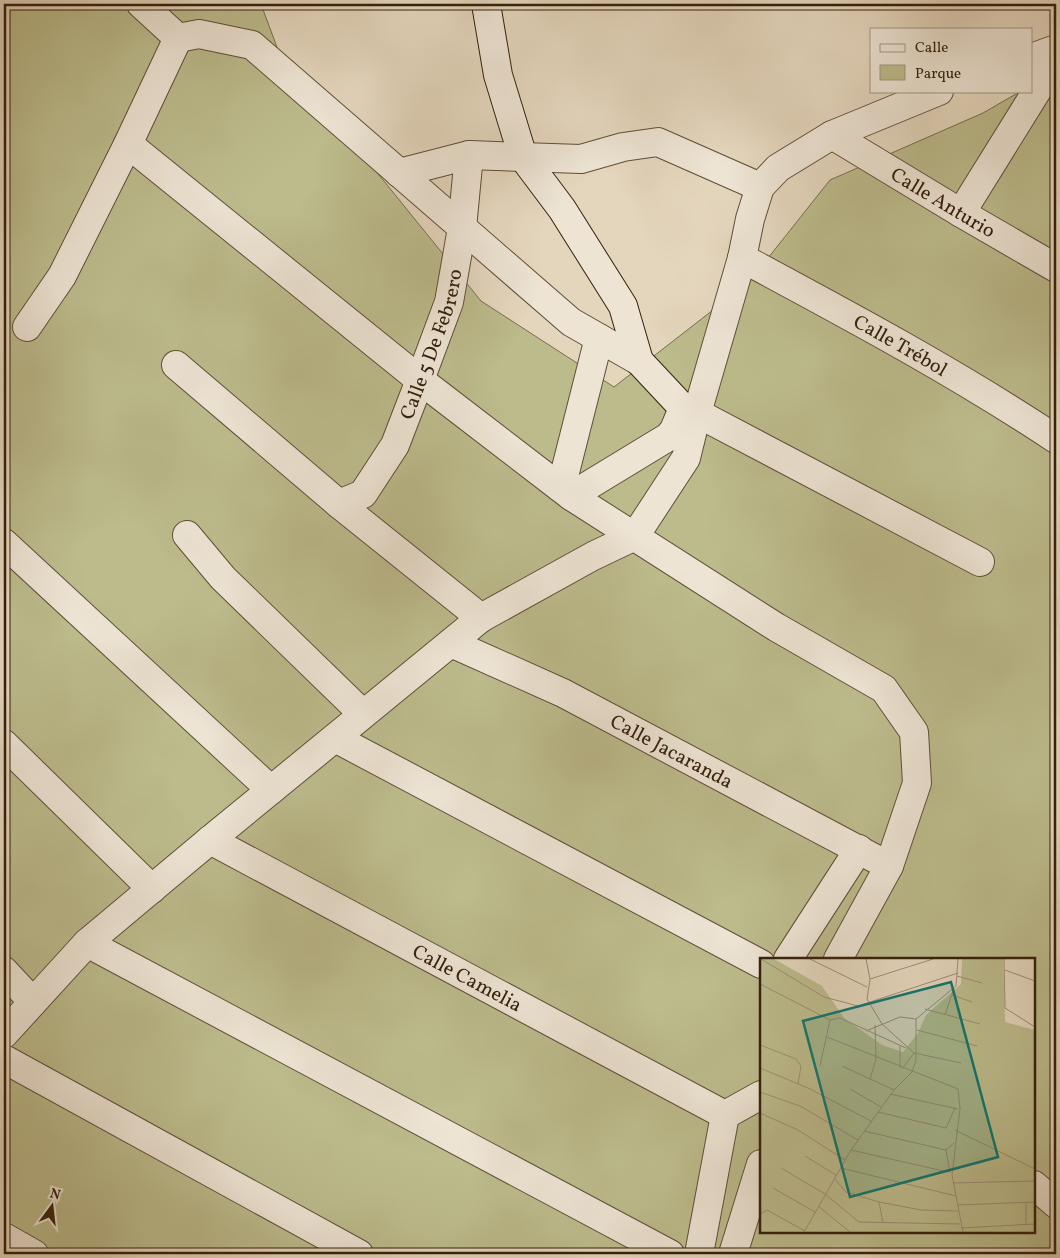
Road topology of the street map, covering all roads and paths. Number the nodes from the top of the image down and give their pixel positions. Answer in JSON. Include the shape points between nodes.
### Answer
{"nodes":[{"id":1,"x":141,"y":4,"type":"edge"},
{"id":2,"x":486,"y":4,"type":"edge"},
{"id":3,"x":178,"y":38,"type":"junction"},
{"id":4,"x":1056,"y":49,"type":"edge"},
{"id":5,"x":1032,"y":58,"type":"edge"},
{"id":6,"x":1056,"y":60,"type":"edge"},
{"id":7,"x":937,"y":92,"type":"edge"},
{"id":8,"x":1047,"y":96,"type":"edge"},
{"id":9,"x":832,"y":135,"type":"junction"},
{"id":10,"x":128,"y":144,"type":"junction"},
{"id":11,"x":469,"y":155,"type":"junction"},
{"id":12,"x":524,"y":157,"type":"junction"},
{"id":13,"x":399,"y":173,"type":"junction"},
{"id":14,"x":760,"y":187,"type":"junction"},
{"id":15,"x":961,"y":213,"type":"junction"},
{"id":16,"x":462,"y":228,"type":"junction"},
{"id":17,"x":742,"y":258,"type":"junction"},
{"id":18,"x":1056,"y":268,"type":"edge"},
{"id":19,"x":27,"y":327,"type":"dead end"},
{"id":20,"x":599,"y":338,"type":"junction"},
{"id":21,"x":639,"y":361,"type":"junction"},
{"id":22,"x":176,"y":365,"type":"dead end"},
{"id":23,"x":420,"y":380,"type":"junction"},
{"id":24,"x":690,"y":410,"type":"junction"},
{"id":25,"x":1056,"y":439,"type":"edge"},
{"id":26,"x":566,"y":492,"type":"junction"},
{"id":27,"x":339,"y":504,"type":"junction"},
{"id":28,"x":187,"y":535,"type":"dead end"},
{"id":29,"x":635,"y":536,"type":"junction"},
{"id":30,"x":4,"y":543,"type":"edge"},
{"id":31,"x":980,"y":562,"type":"dead end"},
{"id":32,"x":481,"y":618,"type":"junction"},
{"id":33,"x":451,"y":643,"type":"junction"},
{"id":34,"x":363,"y":714,"type":"junction"},
{"id":35,"x":335,"y":738,"type":"junction"},
{"id":36,"x":4,"y":744,"type":"edge"},
{"id":37,"x":271,"y":790,"type":"junction"},
{"id":38,"x":210,"y":840,"type":"junction"},
{"id":39,"x":859,"y":849,"type":"junction"},
{"id":40,"x":889,"y":866,"type":"junction"},
{"id":41,"x":152,"y":889,"type":"junction"},
{"id":42,"x":87,"y":943,"type":"junction"},
{"id":43,"x":789,"y":958,"type":"edge"},
{"id":44,"x":839,"y":958,"type":"edge"},
{"id":45,"x":760,"y":963,"type":"edge"},
{"id":46,"x":4,"y":971,"type":"edge"},
{"id":47,"x":33,"y":1002,"type":"junction"},
{"id":48,"x":4,"y":1034,"type":"edge"},
{"id":49,"x":4,"y":1059,"type":"edge"},
{"id":50,"x":760,"y":1096,"type":"edge"},
{"id":51,"x":725,"y":1115,"type":"junction"},
{"id":52,"x":760,"y":1167,"type":"edge"},
{"id":53,"x":1035,"y":1186,"type":"edge"},
{"id":54,"x":1056,"y":1204,"type":"edge"},
{"id":55,"x":4,"y":1237,"type":"edge"},
{"id":56,"x":34,"y":1254,"type":"edge"},
{"id":57,"x":359,"y":1254,"type":"edge"},
{"id":58,"x":670,"y":1254,"type":"edge"},
{"id":59,"x":699,"y":1254,"type":"edge"},
{"id":60,"x":733,"y":1254,"type":"edge"}],
"edges":[{"from":1,"to":3,"type":"street"},
{"from":2,"to":12,"type":"street","via":[[498,74]]},
{"from":3,"to":10,"type":"street"},
{"from":3,"to":13,"type":"street","via":[[198,34],[252,45]]},
{"from":4,"to":5,"type":"street"},
{"from":6,"to":8,"type":"street"},
{"from":7,"to":9,"type":"street"},
{"from":8,"to":15,"type":"street"},
{"from":9,"to":14,"type":"street","via":[[778,168]]},
{"from":9,"to":15,"type":"street","name":"Calle Anturio"},
{"from":10,"to":19,"type":"street","via":[[62,276]]},
{"from":10,"to":23,"type":"street"},
{"from":11,"to":12,"type":"street"},
{"from":11,"to":13,"type":"street"},
{"from":11,"to":16,"type":"street","name":"Calle 5 De Febrero"},
{"from":12,"to":14,"type":"street","via":[[581,159],[623,147],[658,142]]},
{"from":12,"to":21,"type":"street","via":[[562,209],[623,306]]},
{"from":13,"to":16,"type":"street"},
{"from":14,"to":17,"type":"street"},
{"from":15,"to":18,"type":"street","name":"Calle Anturio"},
{"from":16,"to":20,"type":"street","via":[[571,322]]},
{"from":16,"to":23,"type":"street","name":"Calle 5 De Febrero","via":[[449,302]]},
{"from":17,"to":24,"type":"street"},
{"from":17,"to":25,"type":"street","name":"Calle Trébol","via":[[876,331]]},
{"from":20,"to":21,"type":"street"},
{"from":20,"to":26,"type":"street"},
{"from":21,"to":24,"type":"street"},
{"from":22,"to":27,"type":"street"},
{"from":23,"to":26,"type":"street"},
{"from":23,"to":27,"type":"street","name":"Calle 5 De Febrero","via":[[395,446],[364,494]]},
{"from":24,"to":26,"type":"street","via":[[668,437]]},
{"from":24,"to":29,"type":"street","via":[[686,458]]},
{"from":24,"to":31,"type":"street"},
{"from":26,"to":29,"type":"street"},
{"from":27,"to":32,"type":"street"},
{"from":28,"to":34,"type":"street","via":[[230,584]]},
{"from":29,"to":32,"type":"street"},
{"from":29,"to":40,"type":"street","via":[[776,627],[884,689],[914,732],[917,783]]},
{"from":30,"to":37,"type":"street"},
{"from":32,"to":33,"type":"street"},
{"from":33,"to":34,"type":"street"},
{"from":33,"to":39,"type":"street","name":"Calle Jacaranda","via":[[563,693]]},
{"from":34,"to":35,"type":"street"},
{"from":35,"to":37,"type":"street"},
{"from":35,"to":45,"type":"street"},
{"from":36,"to":41,"type":"street"},
{"from":37,"to":38,"type":"street"},
{"from":38,"to":41,"type":"street"},
{"from":38,"to":51,"type":"street","name":"Calle Camelia"},
{"from":39,"to":40,"type":"street","name":"Calle Jacaranda"},
{"from":39,"to":43,"type":"street"},
{"from":40,"to":44,"type":"street"},
{"from":41,"to":42,"type":"street"},
{"from":42,"to":47,"type":"street"},
{"from":42,"to":58,"type":"street"},
{"from":46,"to":47,"type":"street"},
{"from":47,"to":48,"type":"street"},
{"from":49,"to":57,"type":"street"},
{"from":50,"to":51,"type":"street"},
{"from":51,"to":59,"type":"street"},
{"from":52,"to":60,"type":"street"},
{"from":53,"to":54,"type":"street"},
{"from":55,"to":56,"type":"street"}]}
